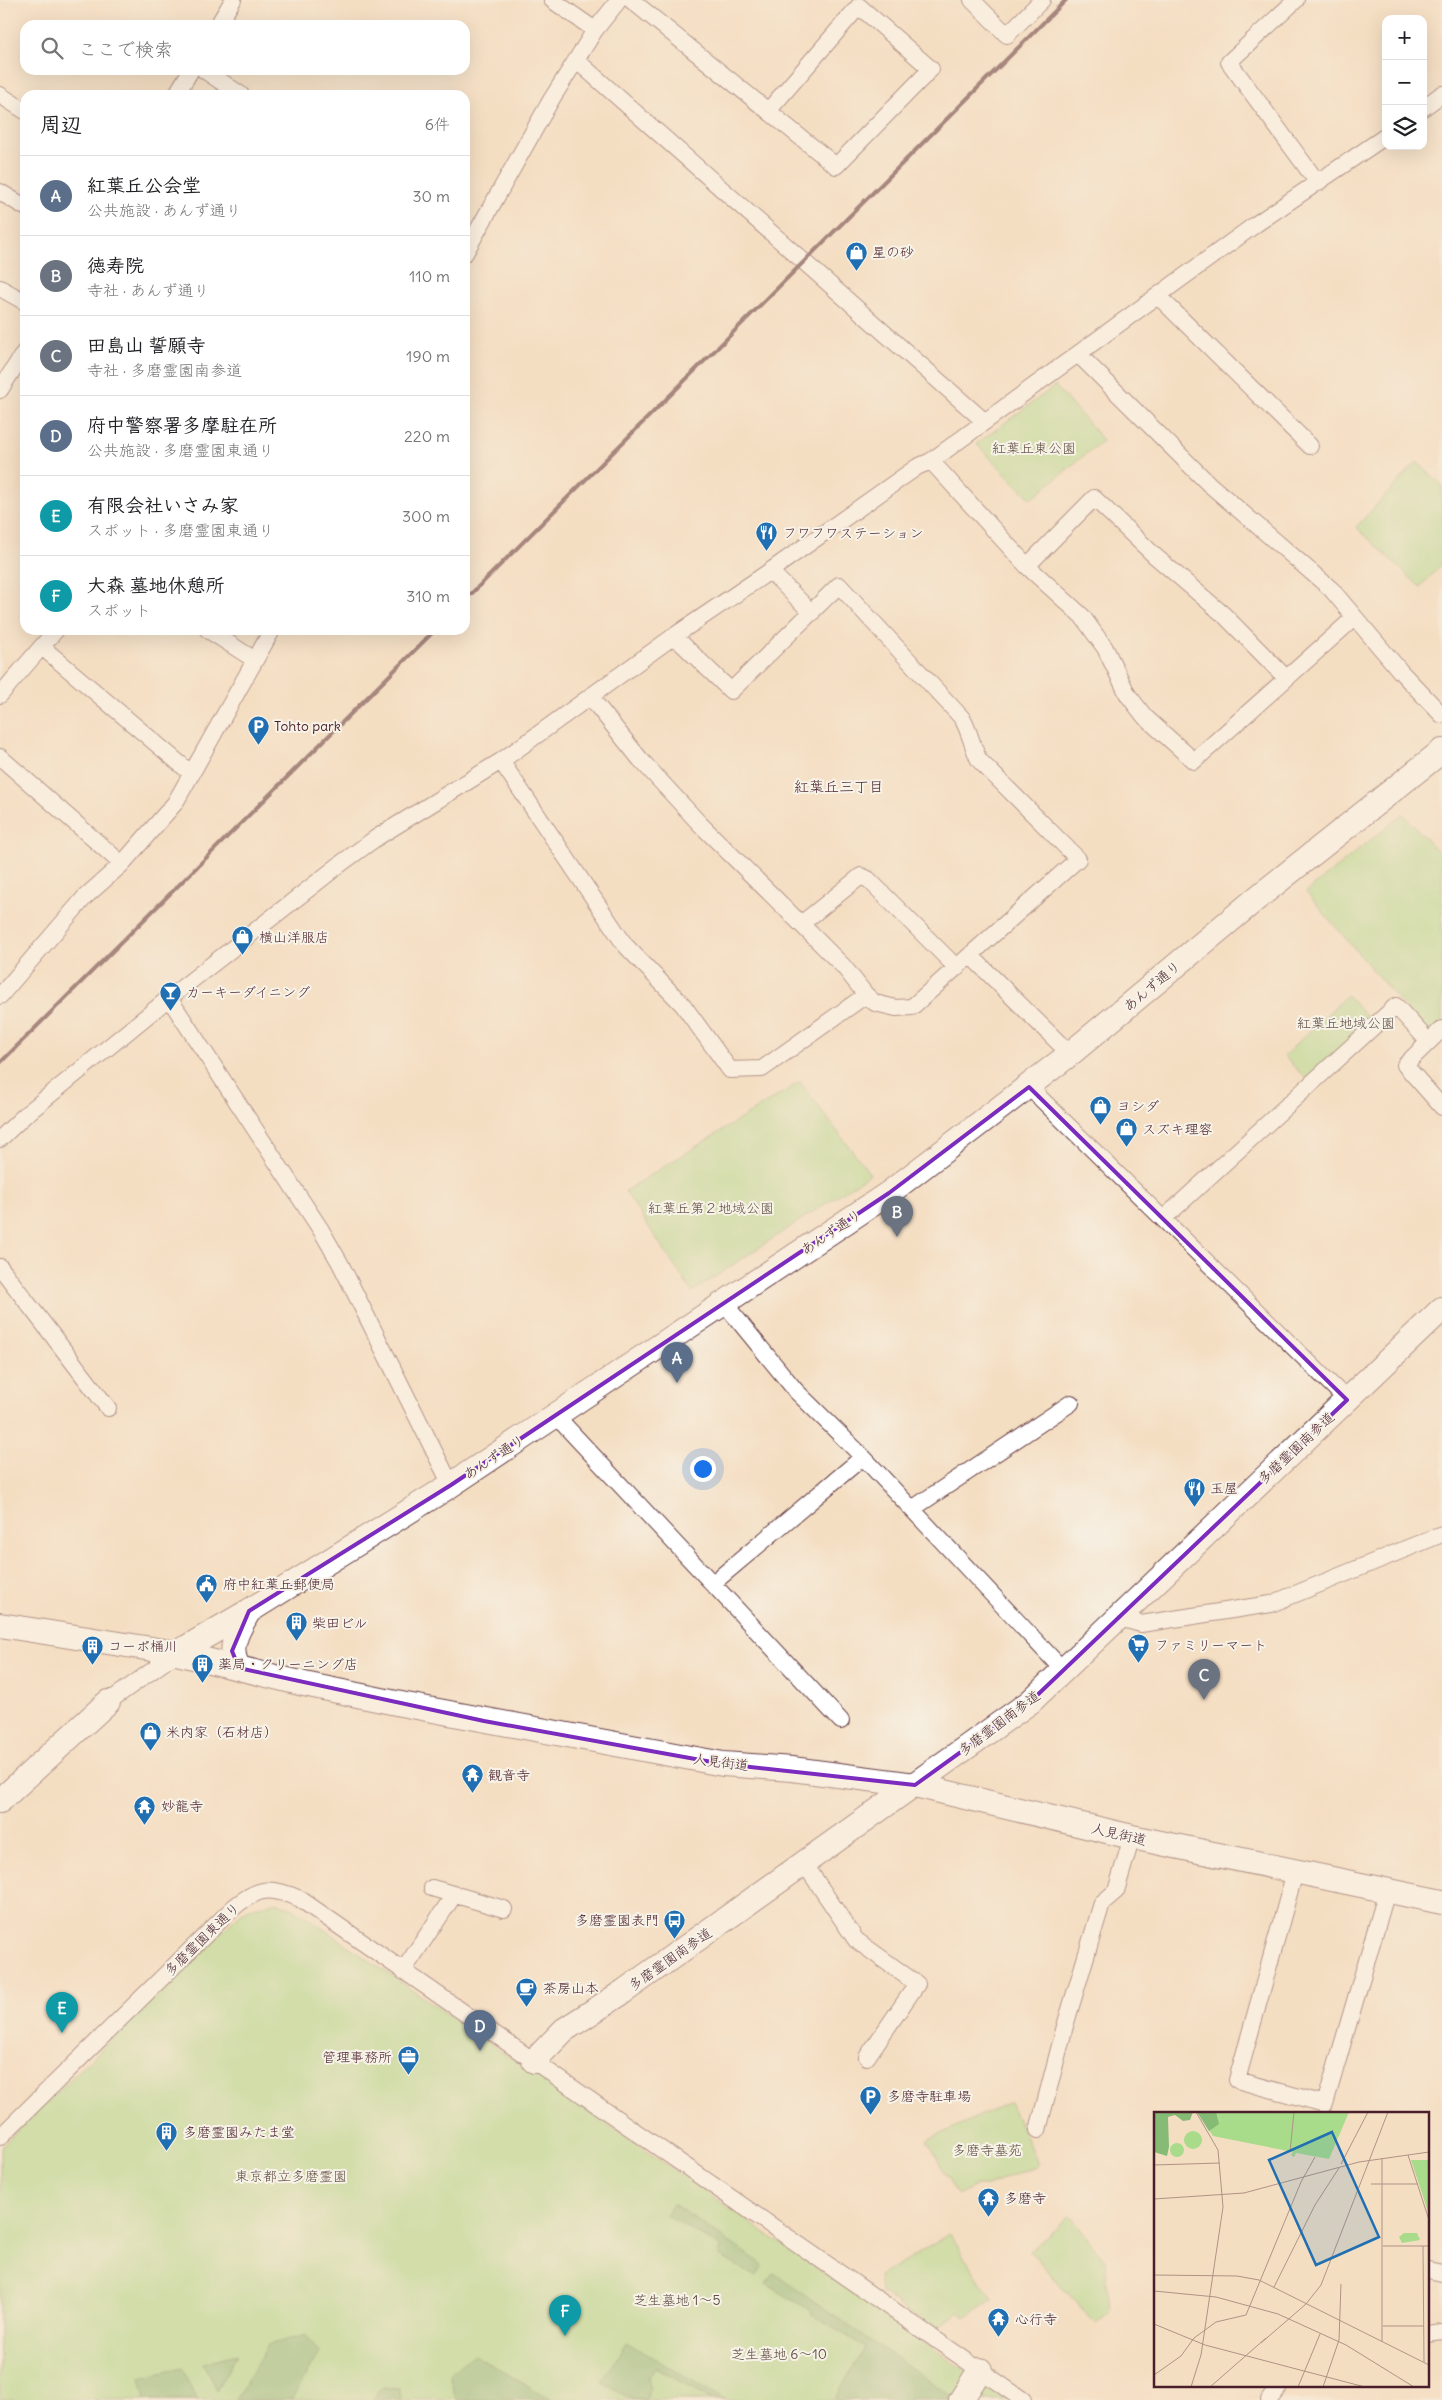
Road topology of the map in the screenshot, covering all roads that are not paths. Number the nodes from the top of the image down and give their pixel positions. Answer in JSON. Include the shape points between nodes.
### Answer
{"nodes":[{"id":1,"x":232,"y":0,"type":"edge"},
{"id":2,"x":552,"y":0,"type":"edge"},
{"id":3,"x":619,"y":0,"type":"edge"},
{"id":4,"x":631,"y":0,"type":"edge"},
{"id":5,"x":972,"y":0,"type":"edge"},
{"id":6,"x":1042,"y":0,"type":"edge"},
{"id":7,"x":1296,"y":0,"type":"edge"},
{"id":8,"x":221,"y":20,"type":"edge"},
{"id":9,"x":595,"y":30,"type":"junction"},
{"id":10,"x":576,"y":60,"type":"junction"},
{"id":11,"x":188,"y":75,"type":"edge"},
{"id":12,"x":211,"y":75,"type":"edge"},
{"id":13,"x":179,"y":90,"type":"edge"},
{"id":14,"x":234,"y":90,"type":"edge"},
{"id":15,"x":1442,"y":94,"type":"edge"},
{"id":16,"x":0,"y":95,"type":"edge"},
{"id":17,"x":1427,"y":105,"type":"edge"},
{"id":18,"x":20,"y":108,"type":"edge"},
{"id":19,"x":768,"y":111,"type":"junction"},
{"id":20,"x":1382,"y":139,"type":"edge"},
{"id":21,"x":1318,"y":183,"type":"junction"},
{"id":22,"x":0,"y":192,"type":"edge"},
{"id":23,"x":20,"y":204,"type":"edge"},
{"id":24,"x":470,"y":239,"type":"edge"},
{"id":25,"x":0,"y":288,"type":"edge"},
{"id":26,"x":1158,"y":296,"type":"junction"},
{"id":27,"x":20,"y":299,"type":"edge"},
{"id":28,"x":1078,"y":354,"type":"junction"},
{"id":29,"x":20,"y":359,"type":"edge"},
{"id":30,"x":0,"y":390,"type":"edge"},
{"id":31,"x":984,"y":421,"type":"junction"},
{"id":32,"x":1310,"y":446,"type":"dead end"},
{"id":33,"x":931,"y":461,"type":"junction"},
{"id":34,"x":1027,"y":566,"type":"junction"},
{"id":35,"x":770,"y":571,"type":"junction"},
{"id":36,"x":812,"y":613,"type":"junction"},
{"id":37,"x":1354,"y":618,"type":"junction"},
{"id":38,"x":52,"y":635,"type":"edge"},
{"id":39,"x":216,"y":635,"type":"edge"},
{"id":40,"x":269,"y":635,"type":"edge"},
{"id":41,"x":674,"y":636,"type":"junction"},
{"id":42,"x":42,"y":647,"type":"junction"},
{"id":43,"x":255,"y":660,"type":"junction"},
{"id":44,"x":1286,"y":678,"type":"junction"},
{"id":45,"x":0,"y":695,"type":"edge"},
{"id":46,"x":591,"y":698,"type":"junction"},
{"id":47,"x":1442,"y":715,"type":"edge"},
{"id":48,"x":1442,"y":752,"type":"edge"},
{"id":49,"x":0,"y":756,"type":"edge"},
{"id":50,"x":501,"y":761,"type":"junction"},
{"id":51,"x":192,"y":774,"type":"junction"},
{"id":52,"x":122,"y":864,"type":"junction"},
{"id":53,"x":801,"y":924,"type":"junction"},
{"id":54,"x":971,"y":956,"type":"junction"},
{"id":55,"x":957,"y":968,"type":"junction"},
{"id":56,"x":866,"y":995,"type":"junction"},
{"id":57,"x":0,"y":996,"type":"edge"},
{"id":58,"x":169,"y":998,"type":"junction"},
{"id":59,"x":1442,"y":1029,"type":"edge"},
{"id":60,"x":1428,"y":1041,"type":"junction"},
{"id":61,"x":1070,"y":1054,"type":"junction"},
{"id":62,"x":1029,"y":1086,"type":"junction"},
{"id":63,"x":1442,"y":1107,"type":"edge"},
{"id":64,"x":0,"y":1139,"type":"edge"},
{"id":65,"x":1163,"y":1219,"type":"junction"},
{"id":66,"x":0,"y":1267,"type":"edge"},
{"id":67,"x":724,"y":1302,"type":"junction"},
{"id":68,"x":1442,"y":1309,"type":"edge"},
{"id":69,"x":1347,"y":1400,"type":"junction"},
{"id":70,"x":1071,"y":1404,"type":"dead end"},
{"id":71,"x":108,"y":1408,"type":"dead end"},
{"id":72,"x":556,"y":1416,"type":"junction"},
{"id":73,"x":863,"y":1457,"type":"junction"},
{"id":74,"x":451,"y":1485,"type":"junction"},
{"id":75,"x":912,"y":1509,"type":"junction"},
{"id":76,"x":1442,"y":1534,"type":"edge"},
{"id":77,"x":712,"y":1584,"type":"junction"},
{"id":78,"x":249,"y":1611,"type":"junction"},
{"id":79,"x":1116,"y":1618,"type":"junction"},
{"id":80,"x":0,"y":1625,"type":"edge"},
{"id":81,"x":177,"y":1653,"type":"junction"},
{"id":82,"x":238,"y":1668,"type":"junction"},
{"id":83,"x":1063,"y":1670,"type":"junction"},
{"id":84,"x":108,"y":1702,"type":"joint"},
{"id":85,"x":841,"y":1721,"type":"dead end"},
{"id":86,"x":915,"y":1785,"type":"junction"},
{"id":87,"x":4,"y":1794,"type":"edge"},
{"id":88,"x":1132,"y":1837,"type":"junction"},
{"id":89,"x":804,"y":1863,"type":"junction"},
{"id":90,"x":1295,"y":1872,"type":"junction"},
{"id":91,"x":432,"y":1888,"type":"dead end"},
{"id":92,"x":1387,"y":1890,"type":"junction"},
{"id":93,"x":454,"y":1895,"type":"junction"},
{"id":94,"x":1442,"y":1902,"type":"edge"},
{"id":95,"x":504,"y":1909,"type":"dead end"},
{"id":96,"x":404,"y":1971,"type":"junction"},
{"id":97,"x":867,"y":2057,"type":"dead end"},
{"id":98,"x":534,"y":2061,"type":"junction"},
{"id":99,"x":1038,"y":2130,"type":"dead end"},
{"id":100,"x":0,"y":2137,"type":"edge"},
{"id":101,"x":980,"y":2370,"type":"junction"},
{"id":102,"x":1278,"y":2388,"type":"edge"},
{"id":103,"x":961,"y":2400,"type":"edge"},
{"id":104,"x":1023,"y":2400,"type":"edge"},
{"id":105,"x":1269,"y":2400,"type":"edge"}],
"edges":[{"from":1,"to":8,"type":"street"},
{"from":2,"to":9,"type":"street"},
{"from":3,"to":9,"type":"street"},
{"from":4,"to":19,"type":"street"},
{"from":5,"to":6,"type":"street","via":[[1007,35]]},
{"from":7,"to":21,"type":"street","via":[[1229,62]]},
{"from":9,"to":10,"type":"street"},
{"from":10,"to":24,"type":"street"},
{"from":10,"to":31,"type":"street"},
{"from":11,"to":13,"type":"street"},
{"from":12,"to":14,"type":"street"},
{"from":15,"to":17,"type":"street"},
{"from":16,"to":18,"type":"street"},
{"from":19,"to":19,"type":"street","via":[[836,166],[931,69],[859,6]]},
{"from":20,"to":21,"type":"street"},
{"from":21,"to":26,"type":"street"},
{"from":22,"to":23,"type":"street"},
{"from":25,"to":27,"type":"street"},
{"from":26,"to":28,"type":"street"},
{"from":26,"to":32,"type":"street"},
{"from":28,"to":31,"type":"street"},
{"from":28,"to":37,"type":"street","via":[[1209,484],[1331,589]]},
{"from":29,"to":30,"type":"street"},
{"from":31,"to":33,"type":"street"},
{"from":33,"to":34,"type":"street"},
{"from":33,"to":35,"type":"street","via":[[917,467]]},
{"from":34,"to":44,"type":"street","via":[[1094,498],[1224,615]]},
{"from":34,"to":44,"type":"street","via":[[1082,616],[1105,648],[1128,695],[1145,717],[1194,761]]},
{"from":35,"to":36,"type":"street"},
{"from":35,"to":41,"type":"street"},
{"from":36,"to":41,"type":"street","via":[[731,691]]},
{"from":36,"to":54,"type":"street","via":[[839,585],[962,718],[979,760],[1078,859]]},
{"from":37,"to":44,"type":"street"},
{"from":37,"to":47,"type":"street"},
{"from":38,"to":42,"type":"street"},
{"from":39,"to":43,"type":"street"},
{"from":40,"to":43,"type":"street"},
{"from":41,"to":46,"type":"street"},
{"from":42,"to":45,"type":"street"},
{"from":42,"to":51,"type":"street"},
{"from":43,"to":51,"type":"street"},
{"from":46,"to":50,"type":"street"},
{"from":46,"to":53,"type":"street","via":[[640,759],[699,823]]},
{"from":48,"to":61,"type":"street","name":"あんず通り","via":[[1258,898]]},
{"from":49,"to":52,"type":"street"},
{"from":50,"to":56,"type":"street","via":[[625,945],[684,1005],[730,1070],[762,1069]]},
{"from":50,"to":58,"type":"street","via":[[376,838]]},
{"from":51,"to":52,"type":"street","via":[[174,803]]},
{"from":52,"to":57,"type":"street","via":[[85,897]]},
{"from":53,"to":55,"type":"street","via":[[861,876],[868,879]]},
{"from":53,"to":56,"type":"street","via":[[844,967]]},
{"from":54,"to":55,"type":"street"},
{"from":54,"to":61,"type":"street"},
{"from":55,"to":56,"type":"street","via":[[912,1007],[896,1008],[875,1003]]},
{"from":58,"to":64,"type":"street"},
{"from":58,"to":74,"type":"street","via":[[326,1238]]},
{"from":59,"to":60,"type":"street"},
{"from":60,"to":63,"type":"street","via":[[1405,1065]]},
{"from":60,"to":65,"type":"street","via":[[1396,1006]]},
{"from":61,"to":62,"type":"street","name":"あんず通り"},
{"from":62,"to":65,"type":"street"},
{"from":62,"to":67,"type":"street","name":"あんず通り","via":[[888,1193]]},
{"from":65,"to":69,"type":"street"},
{"from":66,"to":71,"type":"street"},
{"from":67,"to":72,"type":"street","name":"あんず通り"},
{"from":67,"to":73,"type":"street","via":[[796,1391]]},
{"from":68,"to":69,"type":"street","name":"多磨霊園南参道"},
{"from":69,"to":79,"type":"street","name":"多磨霊園南参道"},
{"from":70,"to":75,"type":"street"},
{"from":72,"to":74,"type":"street","name":"あんず通り"},
{"from":72,"to":77,"type":"street"},
{"from":73,"to":75,"type":"street"},
{"from":73,"to":77,"type":"street"},
{"from":74,"to":78,"type":"street","name":"あんず通り"},
{"from":75,"to":83,"type":"street"},
{"from":76,"to":79,"type":"street","via":[[1271,1604],[1141,1624]]},
{"from":77,"to":85,"type":"street"},
{"from":78,"to":81,"type":"street","name":"あんず通り"},
{"from":78,"to":82,"type":"street","via":[[232,1651],[232,1659]]},
{"from":79,"to":83,"type":"street","name":"多磨霊園南参道"},
{"from":80,"to":81,"type":"street","name":"人見街道"},
{"from":81,"to":82,"type":"street","name":"人見街道"},
{"from":81,"to":84,"type":"street"},
{"from":82,"to":86,"type":"street","name":"人見街道","via":[[410,1706],[723,1764],[792,1769]]},
{"from":83,"to":86,"type":"street","name":"多磨霊園南参道","via":[[1030,1702]]},
{"from":84,"to":87,"type":"street"},
{"from":86,"to":88,"type":"street","name":"人見街道"},
{"from":86,"to":89,"type":"street","name":"多磨霊園南参道"},
{"from":88,"to":90,"type":"street","name":"人見街道"},
{"from":88,"to":99,"type":"street","via":[[1116,1891],[1102,1903]]},
{"from":89,"to":97,"type":"street","via":[[856,1940],[917,1984]]},
{"from":89,"to":98,"type":"street","name":"多磨霊園南参道","via":[[623,1992],[575,2022],[552,2040]]},
{"from":90,"to":92,"type":"street","name":"人見街道"},
{"from":90,"to":92,"type":"street","via":[[1237,2080],[1326,2104]]},
{"from":91,"to":93,"type":"street"},
{"from":92,"to":94,"type":"street","name":"人見街道"},
{"from":93,"to":95,"type":"street"},
{"from":93,"to":96,"type":"street"},
{"from":96,"to":98,"type":"street","name":"多磨霊園東通り"},
{"from":96,"to":100,"type":"street","name":"多磨霊園東通り","via":[[300,1899],[276,1890],[258,1891],[233,1908]]},
{"from":98,"to":101,"type":"street","name":"多磨霊園東通り"},
{"from":101,"to":103,"type":"street"},
{"from":101,"to":104,"type":"street","name":"多磨霊園東通り"},
{"from":102,"to":105,"type":"street"}]}
